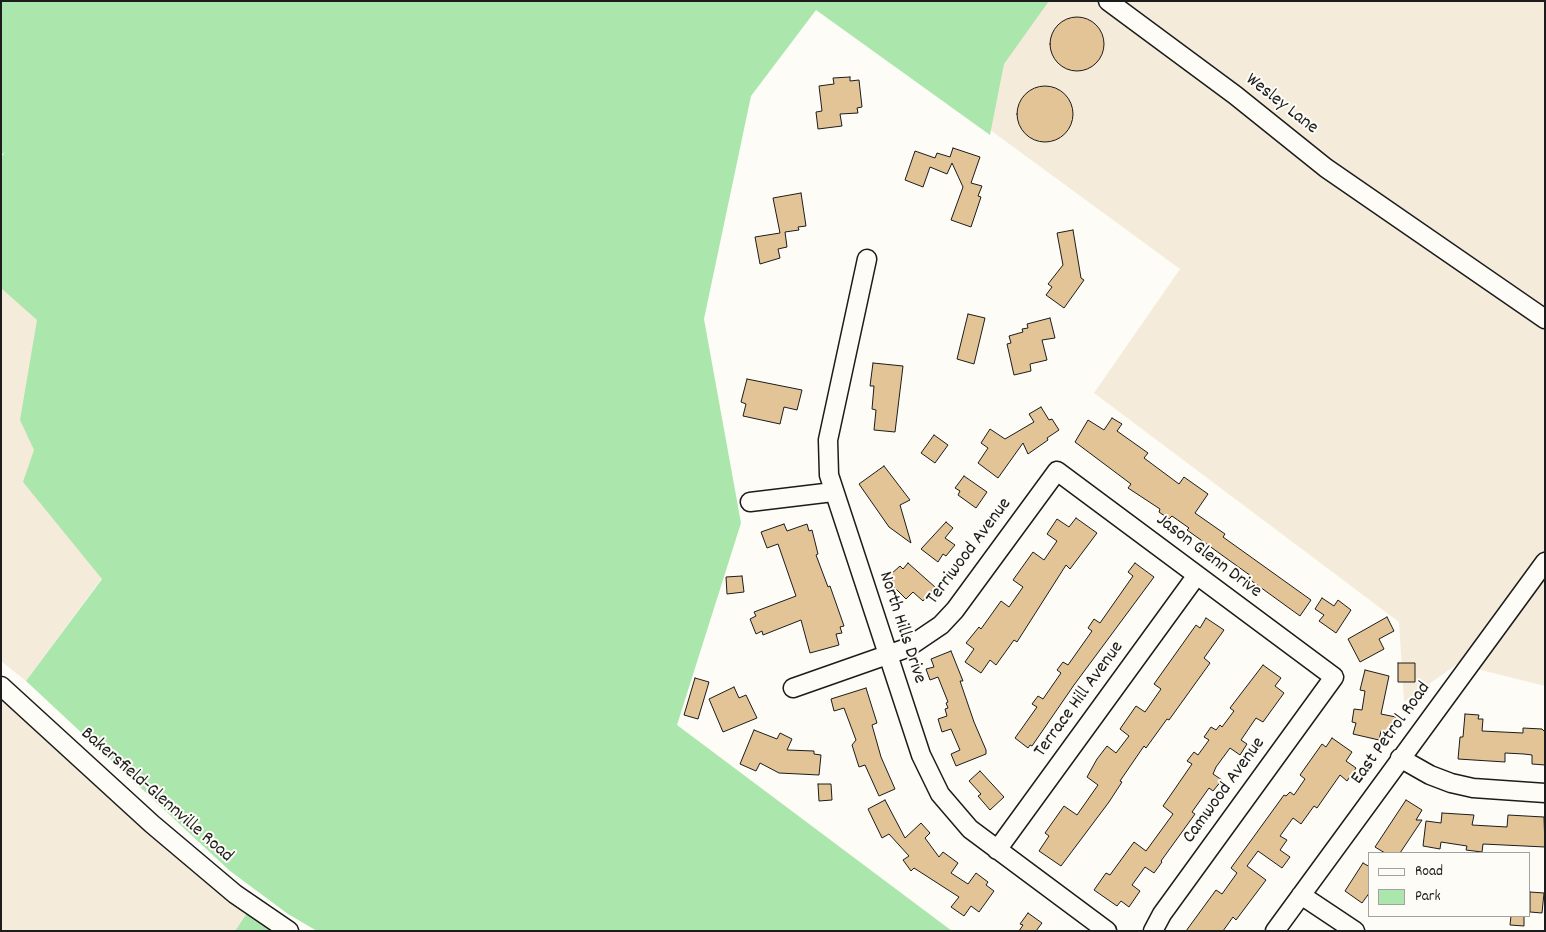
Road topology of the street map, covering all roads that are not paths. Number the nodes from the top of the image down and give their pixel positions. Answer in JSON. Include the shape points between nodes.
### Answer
{"nodes":[{"id":1,"x":1108,"y":1,"type":"edge"},
{"id":2,"x":867,"y":259,"type":"dead end"},
{"id":3,"x":1545,"y":320,"type":"edge"},
{"id":4,"x":1057,"y":470,"type":"joint"},
{"id":5,"x":833,"y":492,"type":"junction"},
{"id":6,"x":750,"y":502,"type":"dead end"},
{"id":7,"x":1545,"y":562,"type":"edge"},
{"id":8,"x":1197,"y":574,"type":"junction"},
{"id":9,"x":888,"y":656,"type":"junction"},
{"id":10,"x":1334,"y":677,"type":"joint"},
{"id":11,"x":1,"y":686,"type":"edge"},
{"id":12,"x":792,"y":688,"type":"dead end"},
{"id":13,"x":1400,"y":758,"type":"junction"},
{"id":14,"x":1545,"y":793,"type":"edge"},
{"id":15,"x":997,"y":850,"type":"junction"},
{"id":16,"x":1301,"y":895,"type":"junction"},
{"id":17,"x":289,"y":931,"type":"edge"},
{"id":18,"x":1107,"y":931,"type":"edge"},
{"id":19,"x":1153,"y":931,"type":"edge"},
{"id":20,"x":1275,"y":931,"type":"edge"},
{"id":21,"x":1355,"y":931,"type":"edge"}],
"edges":[{"from":1,"to":3,"type":"street","name":"Wesley Lane","via":[[1326,168]]},
{"from":2,"to":5,"type":"street","name":"North Hills Drive","via":[[828,440]]},
{"from":4,"to":8,"type":"street","name":"Jason Glenn Drive"},
{"from":4,"to":9,"type":"street","name":"Terriwood Avenue","via":[[955,610],[925,638]]},
{"from":5,"to":6,"type":"street"},
{"from":5,"to":9,"type":"street","name":"North Hills Drive"},
{"from":7,"to":13,"type":"street","name":"East Petrol Road"},
{"from":8,"to":10,"type":"street","name":"Jason Glenn Drive"},
{"from":8,"to":15,"type":"street","name":"Terrace Hill Avenue"},
{"from":9,"to":12,"type":"street","name":"Terriwood Avenue"},
{"from":9,"to":15,"type":"street","name":"North Hills Drive","via":[[921,755],[940,794],[970,829]]},
{"from":10,"to":19,"type":"street","name":"Camwood Avenue","via":[[1162,914]]},
{"from":11,"to":17,"type":"street","name":"Bakersfield-Glennville Road","via":[[169,838],[235,894]]},
{"from":13,"to":14,"type":"street","via":[[1451,783],[1473,788]]},
{"from":13,"to":16,"type":"street","name":"East Petrol Road"},
{"from":15,"to":18,"type":"street","name":"North Hills Drive"},
{"from":16,"to":20,"type":"street","name":"East Petrol Road"},
{"from":16,"to":21,"type":"street"}]}
